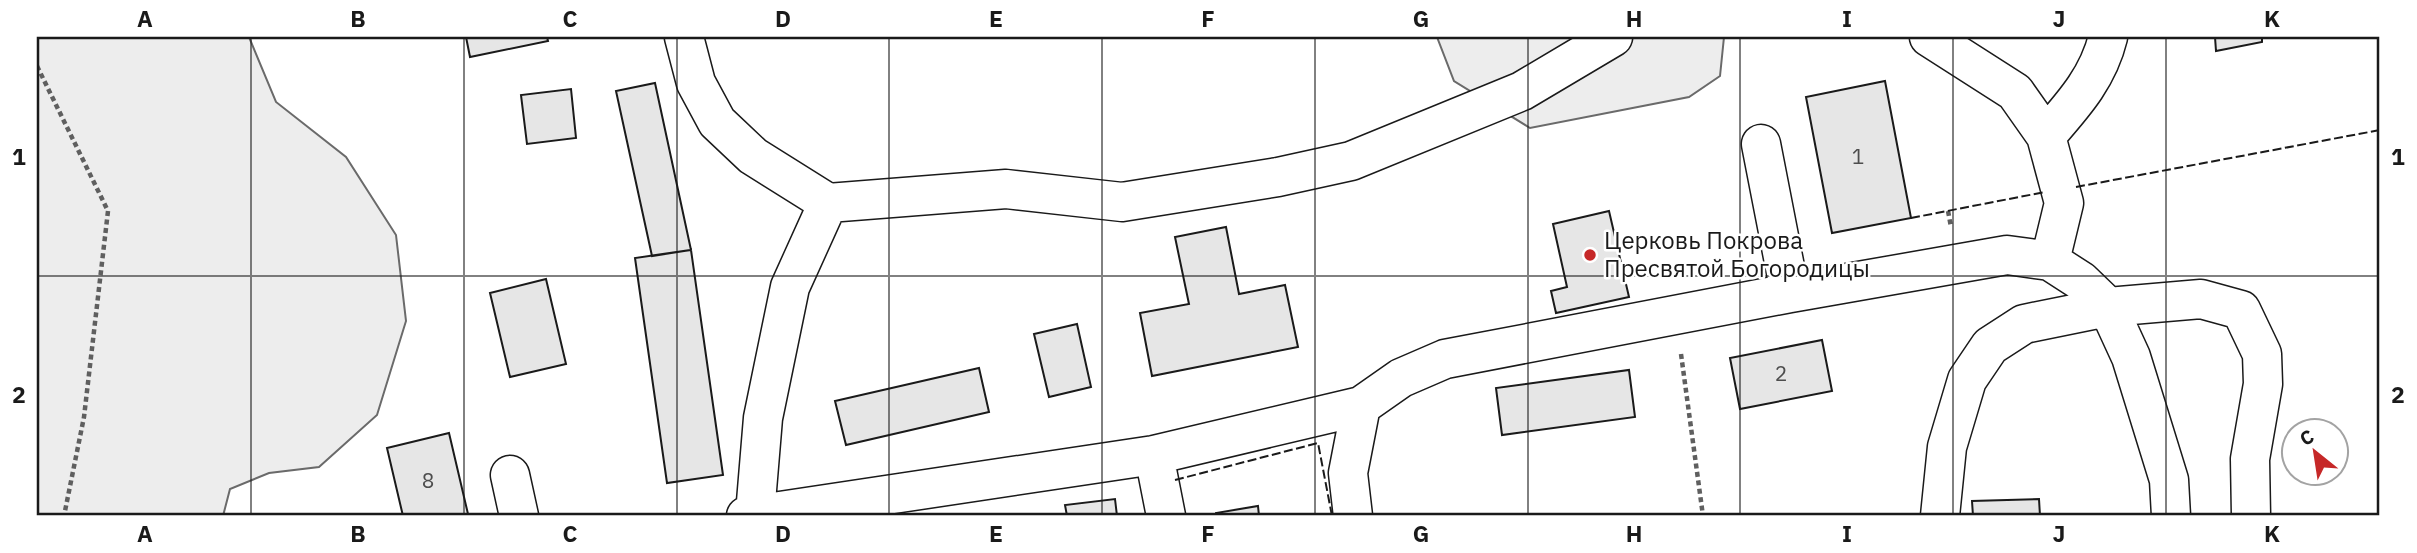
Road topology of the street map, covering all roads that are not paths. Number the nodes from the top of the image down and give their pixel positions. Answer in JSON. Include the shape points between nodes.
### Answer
{"nodes":[{"id":1,"x":684,"y":37,"type":"edge"},
{"id":2,"x":1613,"y":37,"type":"edge"},
{"id":3,"x":1929,"y":37,"type":"edge"},
{"id":4,"x":2108,"y":37,"type":"edge"},
{"id":5,"x":2046,"y":136,"type":"junction"},
{"id":6,"x":1761,"y":144,"type":"dead end"},
{"id":7,"x":828,"y":203,"type":"junction"},
{"id":8,"x":2050,"y":261,"type":"junction"},
{"id":9,"x":1790,"y":293,"type":"junction"},
{"id":10,"x":2108,"y":307,"type":"junction"},
{"id":11,"x":1361,"y":407,"type":"junction"},
{"id":12,"x":1154,"y":455,"type":"junction"},
{"id":13,"x":510,"y":475,"type":"dead end"},
{"id":14,"x":750,"y":515,"type":"edge"},
{"id":15,"x":519,"y":516,"type":"edge"},
{"id":16,"x":1166,"y":516,"type":"edge"},
{"id":17,"x":1353,"y":516,"type":"edge"},
{"id":18,"x":1940,"y":516,"type":"edge"},
{"id":19,"x":2171,"y":516,"type":"edge"},
{"id":20,"x":2251,"y":516,"type":"edge"}],
"edges":[{"from":1,"to":7,"type":"street","via":[[696,83],[717,122],[752,156]]},
{"from":2,"to":7,"type":"street","via":[[1522,90],[1351,161],[1278,177],[1122,202],[1006,189]]},
{"from":3,"to":5,"type":"street","via":[[2015,92]]},
{"from":4,"to":5,"type":"street","via":[[2083,94]]},
{"from":5,"to":8,"type":"street","via":[[2064,203]]},
{"from":6,"to":9,"type":"street"},
{"from":7,"to":14,"type":"street","via":[[790,287],[763,418]]},
{"from":8,"to":9,"type":"street","via":[[2007,255]]},
{"from":8,"to":10,"type":"street","via":[[2081,281]]},
{"from":9,"to":11,"type":"street","via":[[1445,359],[1401,378]]},
{"from":10,"to":18,"type":"street","via":[[2024,324],[1990,346],[1967,380],[1947,447]]},
{"from":10,"to":19,"type":"street","via":[[2131,357],[2169,480]]},
{"from":10,"to":20,"type":"street","via":[[2201,299],[2241,310],[2262,354],[2263,384],[2250,460]]},
{"from":11,"to":12,"type":"street"},
{"from":11,"to":17,"type":"street","via":[[1348,473]]},
{"from":12,"to":14,"type":"street"},
{"from":12,"to":16,"type":"street"},
{"from":13,"to":15,"type":"street"}]}
